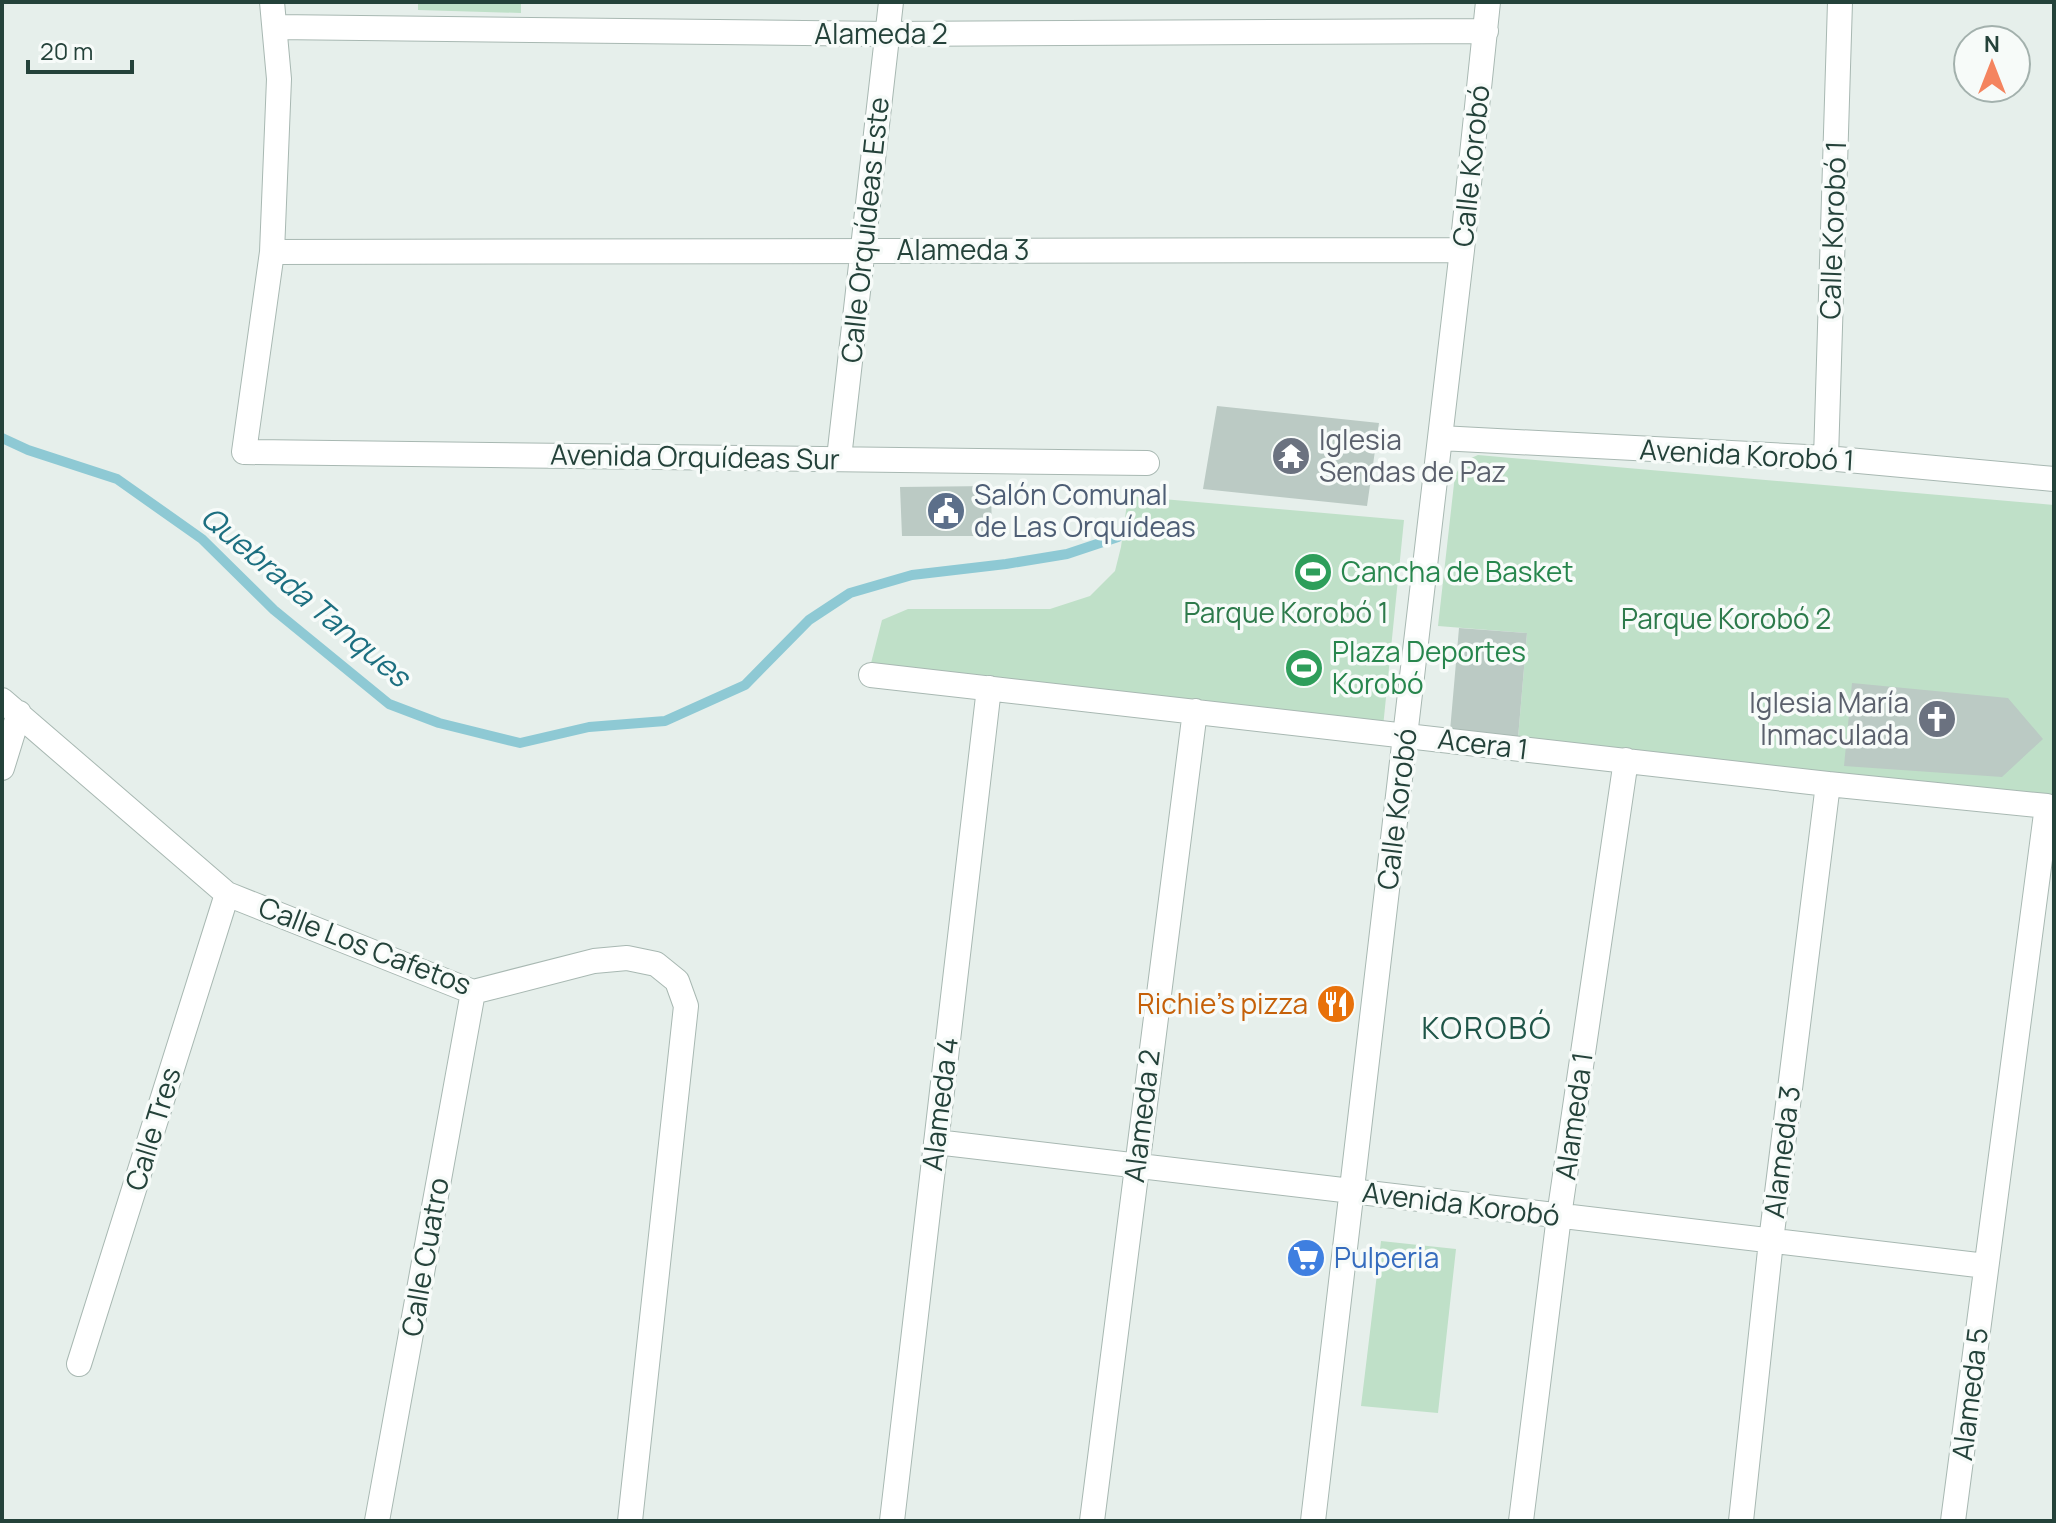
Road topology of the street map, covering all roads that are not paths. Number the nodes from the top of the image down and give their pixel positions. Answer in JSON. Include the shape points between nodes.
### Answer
{"nodes":[{"id":1,"x":272,"y":2,"type":"edge"},
{"id":2,"x":891,"y":2,"type":"edge"},
{"id":3,"x":1488,"y":2,"type":"edge"},
{"id":4,"x":1840,"y":2,"type":"edge"},
{"id":5,"x":276,"y":27,"type":"junction"},
{"id":6,"x":1486,"y":31,"type":"junction"},
{"id":7,"x":887,"y":34,"type":"junction"},
{"id":8,"x":863,"y":250,"type":"junction"},
{"id":9,"x":1462,"y":250,"type":"junction"},
{"id":10,"x":272,"y":252,"type":"junction"},
{"id":11,"x":1440,"y":438,"type":"junction"},
{"id":12,"x":839,"y":458,"type":"junction"},
{"id":13,"x":1826,"y":458,"type":"junction"},
{"id":14,"x":1147,"y":463,"type":"dead end"},
{"id":15,"x":2054,"y":479,"type":"edge"},
{"id":16,"x":871,"y":675,"type":"dead end"},
{"id":17,"x":989,"y":688,"type":"junction"},
{"id":18,"x":11,"y":707,"type":"edge"},
{"id":19,"x":1195,"y":711,"type":"junction"},
{"id":20,"x":1406,"y":735,"type":"junction"},
{"id":21,"x":1626,"y":760,"type":"junction"},
{"id":22,"x":2,"y":768,"type":"edge"},
{"id":23,"x":1828,"y":784,"type":"junction"},
{"id":24,"x":2047,"y":806,"type":"joint"},
{"id":25,"x":227,"y":894,"type":"junction"},
{"id":26,"x":473,"y":992,"type":"junction"},
{"id":27,"x":936,"y":1142,"type":"junction"},
{"id":28,"x":1136,"y":1166,"type":"junction"},
{"id":29,"x":1350,"y":1191,"type":"junction"},
{"id":30,"x":1559,"y":1216,"type":"junction"},
{"id":31,"x":1771,"y":1241,"type":"junction"},
{"id":32,"x":1986,"y":1266,"type":"junction"},
{"id":33,"x":79,"y":1364,"type":"dead end"},
{"id":34,"x":377,"y":1521,"type":"edge"},
{"id":35,"x":630,"y":1521,"type":"edge"},
{"id":36,"x":892,"y":1521,"type":"edge"},
{"id":37,"x":1092,"y":1521,"type":"edge"},
{"id":38,"x":1313,"y":1521,"type":"edge"},
{"id":39,"x":1521,"y":1521,"type":"edge"},
{"id":40,"x":1741,"y":1521,"type":"edge"},
{"id":41,"x":1953,"y":1521,"type":"edge"}],
"edges":[{"from":1,"to":5,"type":"street"},
{"from":2,"to":7,"type":"street","name":"Calle Orquídeas Este"},
{"from":3,"to":6,"type":"street","name":"Calle Korobó"},
{"from":4,"to":13,"type":"street","name":"Calle Korobó 1"},
{"from":5,"to":7,"type":"street","name":"Alameda 2"},
{"from":5,"to":10,"type":"street"},
{"from":6,"to":7,"type":"street","name":"Alameda 2"},
{"from":6,"to":9,"type":"street","name":"Calle Korobó"},
{"from":7,"to":8,"type":"street","name":"Calle Orquídeas Este"},
{"from":8,"to":9,"type":"street","name":"Alameda 3"},
{"from":8,"to":10,"type":"street","name":"Alameda 3"},
{"from":8,"to":12,"type":"street","name":"Calle Orquídeas Este"},
{"from":9,"to":11,"type":"street","name":"Calle Korobó"},
{"from":10,"to":12,"type":"street","name":"Avenida Orquídeas Sur","via":[[244,452]]},
{"from":11,"to":13,"type":"street","name":"Avenida Korobó 1"},
{"from":11,"to":20,"type":"street","name":"Calle Korobó"},
{"from":12,"to":14,"type":"street","name":"Avenida Orquídeas Sur"},
{"from":13,"to":15,"type":"street","name":"Avenida Korobó 1"},
{"from":16,"to":17,"type":"street","name":"Acera 1"},
{"from":17,"to":19,"type":"street","name":"Acera 1"},
{"from":17,"to":27,"type":"street","name":"Alameda 4"},
{"from":18,"to":22,"type":"street"},
{"from":18,"to":25,"type":"street","name":"Calle Los Cafetos"},
{"from":19,"to":20,"type":"street","name":"Acera 1"},
{"from":19,"to":28,"type":"street","name":"Alameda 2"},
{"from":20,"to":21,"type":"street","name":"Acera 1"},
{"from":20,"to":29,"type":"street","name":"Calle Korobó"},
{"from":21,"to":23,"type":"street","name":"Acera 1"},
{"from":21,"to":30,"type":"street","name":"Alameda 1"},
{"from":23,"to":24,"type":"street","name":"Acera 1"},
{"from":23,"to":31,"type":"street","name":"Alameda 3"},
{"from":24,"to":32,"type":"street","name":"Alameda 5"},
{"from":25,"to":26,"type":"street","name":"Calle Los Cafetos"},
{"from":25,"to":33,"type":"street","name":"Calle Tres"},
{"from":26,"to":34,"type":"street","name":"Calle Cuatro"},
{"from":26,"to":35,"type":"street","name":"Calle Los Cafetos","via":[[594,961],[627,958],[656,964],[677,981],[686,1006]]},
{"from":27,"to":28,"type":"street","name":"Avenida Korobó"},
{"from":27,"to":36,"type":"street","name":"Alameda 4"},
{"from":28,"to":29,"type":"street","name":"Avenida Korobó"},
{"from":28,"to":37,"type":"street","name":"Alameda 2"},
{"from":29,"to":30,"type":"street","name":"Avenida Korobó"},
{"from":29,"to":38,"type":"street","name":"Calle Korobó"},
{"from":30,"to":31,"type":"street","name":"Avenida Korobó"},
{"from":30,"to":39,"type":"street","name":"Alameda 1"},
{"from":31,"to":32,"type":"street","name":"Avenida Korobó"},
{"from":31,"to":40,"type":"street","name":"Alameda 3"},
{"from":32,"to":41,"type":"street","name":"Alameda 5"}]}
